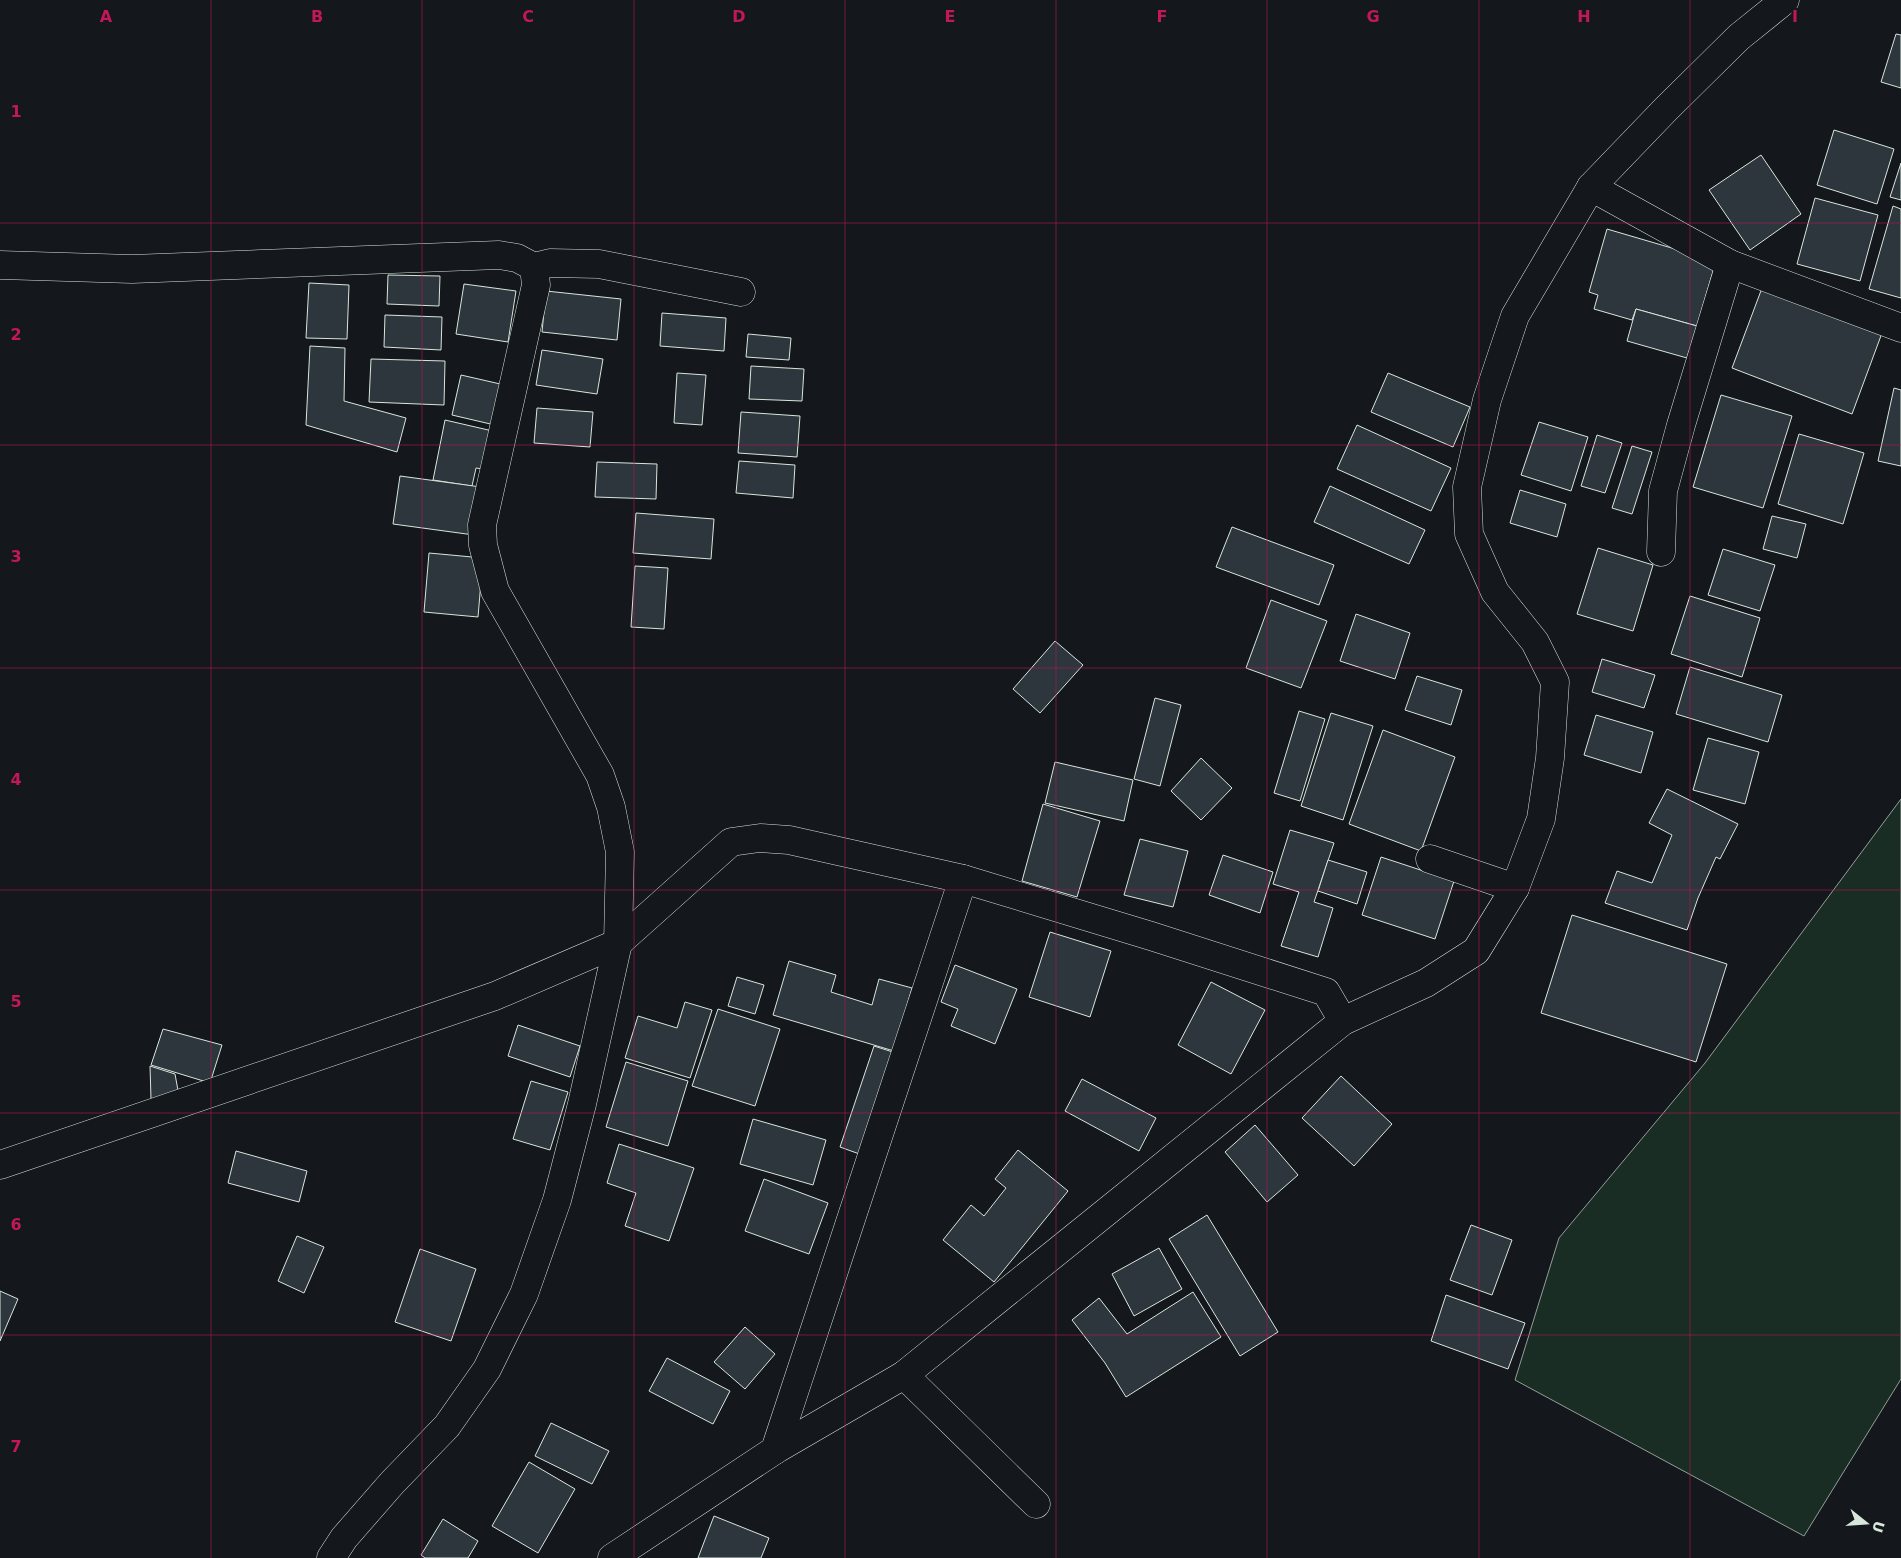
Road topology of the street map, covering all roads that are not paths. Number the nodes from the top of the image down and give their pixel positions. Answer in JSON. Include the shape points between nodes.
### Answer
{"nodes":[{"id":1,"x":1785,"y":0,"type":"edge"},
{"id":2,"x":1591,"y":187,"type":"junction"},
{"id":3,"x":1730,"y":264,"type":"junction"},
{"id":4,"x":0,"y":265,"type":"edge"},
{"id":5,"x":534,"y":267,"type":"junction"},
{"id":6,"x":741,"y":292,"type":"dead end"},
{"id":7,"x":1901,"y":328,"type":"edge"},
{"id":8,"x":1661,"y":552,"type":"dead end"},
{"id":9,"x":1430,"y":859,"type":"dead end"},
{"id":10,"x":963,"y":879,"type":"junction"},
{"id":11,"x":1515,"y":888,"type":"junction"},
{"id":12,"x":618,"y":943,"type":"junction"},
{"id":13,"x":1343,"y":1021,"type":"junction"},
{"id":14,"x":0,"y":1164,"type":"edge"},
{"id":15,"x":904,"y":1375,"type":"junction"},
{"id":16,"x":775,"y":1450,"type":"junction"},
{"id":17,"x":1036,"y":1504,"type":"dead end"},
{"id":18,"x":331,"y":1558,"type":"edge"},
{"id":19,"x":612,"y":1558,"type":"edge"}],
"edges":[{"from":1,"to":2,"type":"street","via":[[1732,43]]},
{"from":2,"to":3,"type":"street"},
{"from":2,"to":11,"type":"street","via":[[1514,316],[1486,400],[1467,487],[1470,534],[1495,592],[1535,642],[1555,682],[1550,758],[1541,819]]},
{"from":3,"to":7,"type":"street"},
{"from":3,"to":8,"type":"street","via":[[1663,491]]},
{"from":4,"to":5,"type":"street","via":[[132,269],[499,255],[517,258]]},
{"from":5,"to":6,"type":"street","via":[[550,263],[600,264]]},
{"from":5,"to":12,"type":"street","via":[[536,285],[482,525],[483,545],[495,590],[600,775],[611,807],[620,852]]},
{"from":9,"to":11,"type":"street"},
{"from":10,"to":12,"type":"street","via":[[789,840],[760,838],[731,842]]},
{"from":10,"to":13,"type":"street","via":[[1326,992]]},
{"from":10,"to":16,"type":"street"},
{"from":11,"to":13,"type":"street","via":[[1476,951],[1426,983]]},
{"from":12,"to":14,"type":"street","via":[[495,996]]},
{"from":12,"to":18,"type":"street","via":[[557,1200],[524,1294],[487,1369],[447,1426],[392,1483],[344,1538]]},
{"from":13,"to":15,"type":"street"},
{"from":15,"to":16,"type":"street"},
{"from":15,"to":17,"type":"street"},
{"from":16,"to":19,"type":"street"}]}
